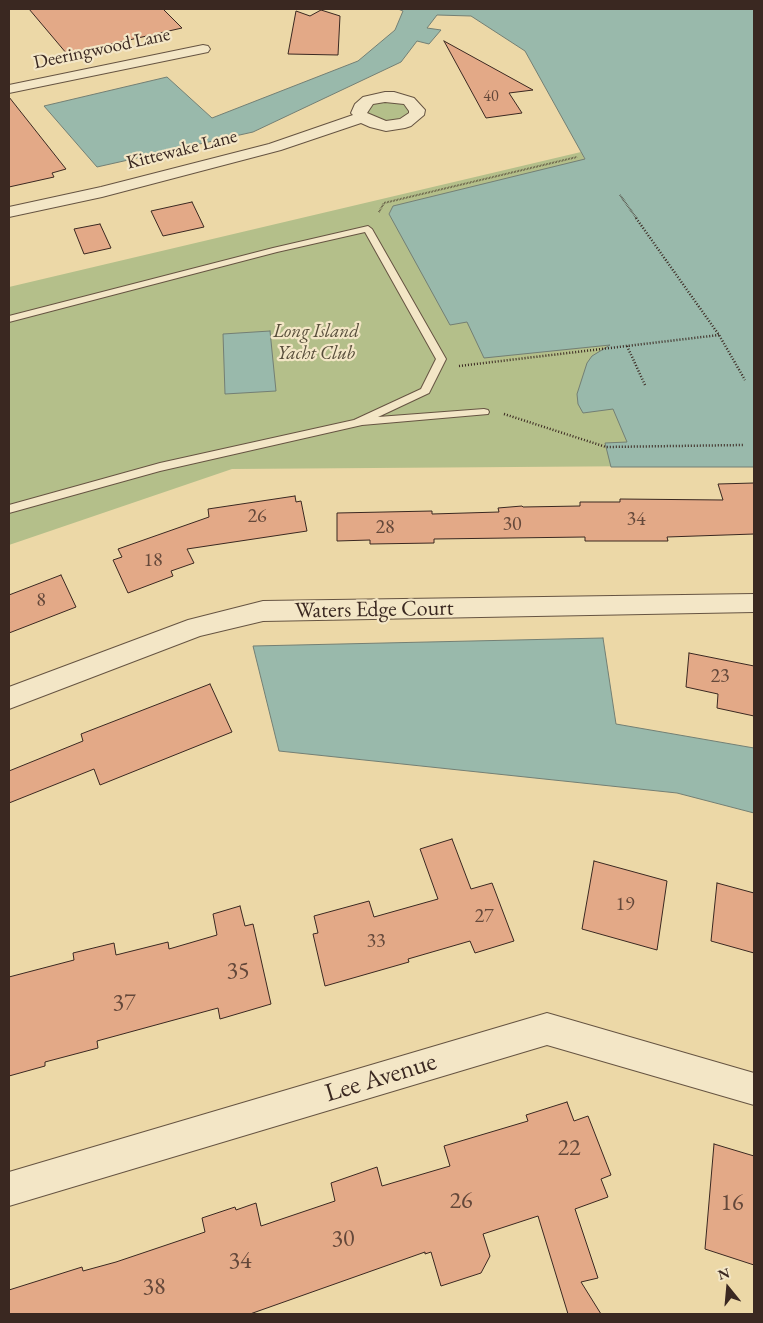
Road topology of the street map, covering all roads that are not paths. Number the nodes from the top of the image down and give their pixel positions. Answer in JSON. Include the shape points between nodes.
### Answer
{"nodes":[{"id":1,"x":203,"y":48,"type":"dead end"},
{"id":2,"x":9,"y":89,"type":"edge"},
{"id":3,"x":362,"y":117,"type":"dead end"},
{"id":4,"x":9,"y":212,"type":"edge"},
{"id":5,"x":9,"y":318,"type":"edge"},
{"id":6,"x":484,"y":412,"type":"dead end"},
{"id":7,"x":357,"y":423,"type":"junction"},
{"id":8,"x":9,"y":509,"type":"edge"},
{"id":9,"x":754,"y":604,"type":"edge"},
{"id":10,"x":9,"y":698,"type":"edge"},
{"id":11,"x":754,"y":1090,"type":"edge"},
{"id":12,"x":9,"y":1189,"type":"edge"}],
"edges":[{"from":1,"to":2,"type":"street","name":"Deeringwood Lane"},
{"from":3,"to":4,"type":"street","name":"Kittewake Lane","via":[[275,147],[102,192]]},
{"from":5,"to":7,"type":"lane","via":[[368,229],[441,359],[425,391]]},
{"from":6,"to":7,"type":"lane"},
{"from":7,"to":8,"type":"lane","via":[[160,467]]},
{"from":9,"to":10,"type":"street","name":"Waters Edge Court","via":[[263,611],[197,627]]},
{"from":11,"to":12,"type":"street","name":"Lee Avenue","via":[[547,1029]]}]}
